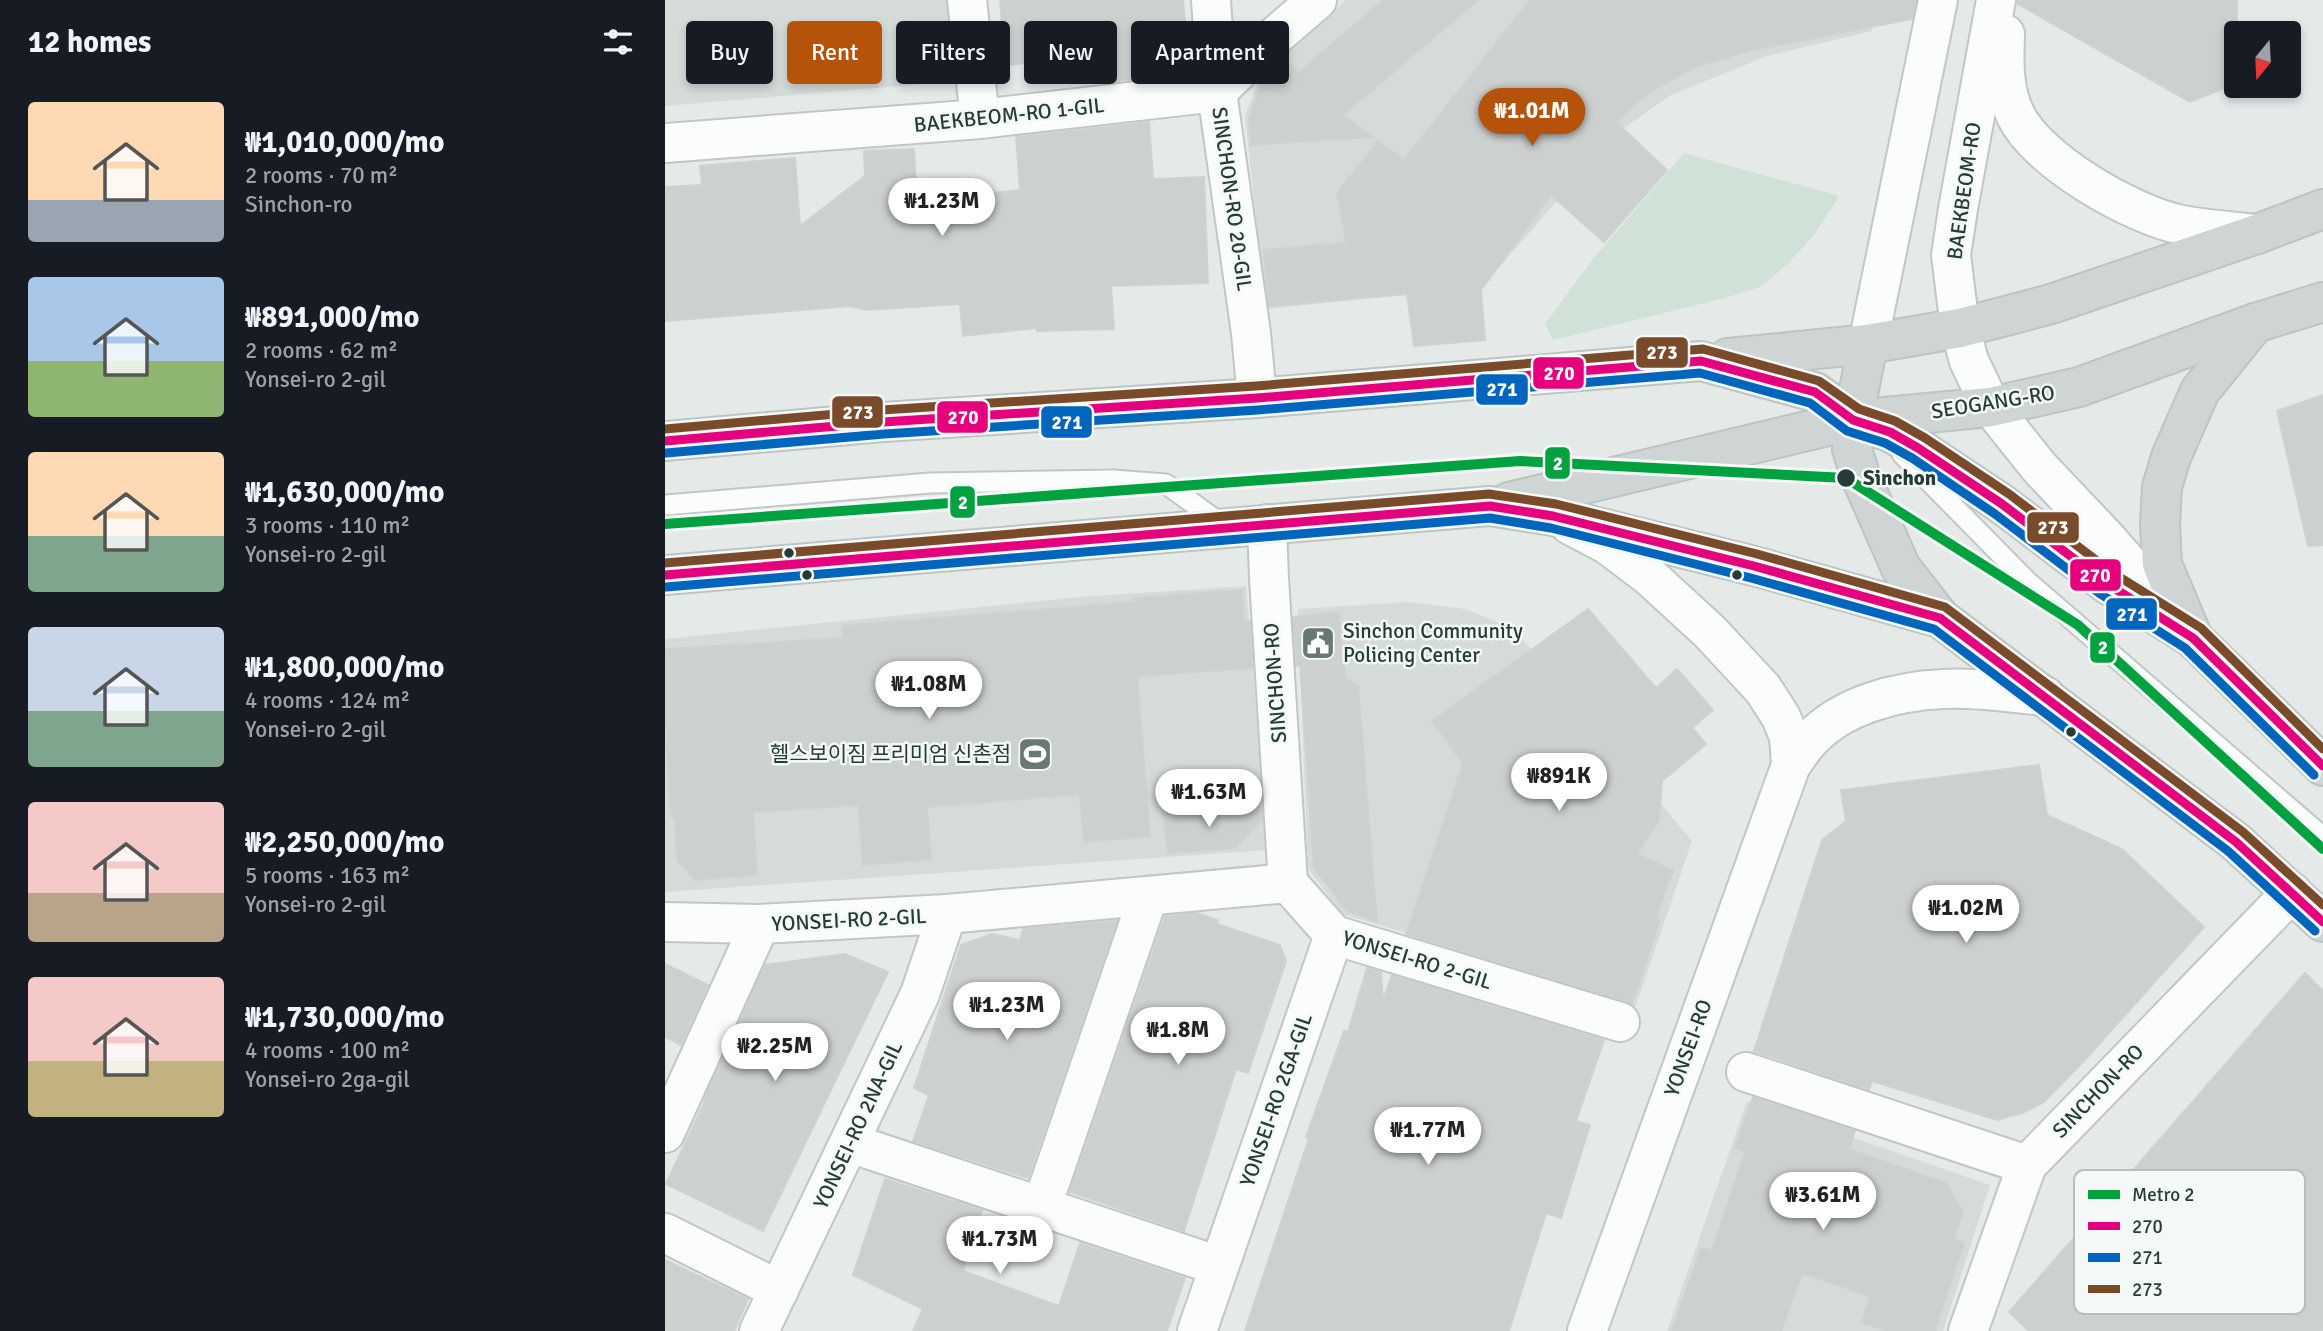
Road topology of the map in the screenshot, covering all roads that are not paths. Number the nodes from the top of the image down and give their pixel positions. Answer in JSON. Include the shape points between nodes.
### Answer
{"nodes":[{"id":1,"x":967,"y":0,"type":"edge"},
{"id":2,"x":1211,"y":0,"type":"edge"},
{"id":3,"x":1317,"y":0,"type":"edge"},
{"id":4,"x":1938,"y":0,"type":"edge"},
{"id":5,"x":1996,"y":0,"type":"edge"},
{"id":6,"x":2006,"y":0,"type":"edge"},
{"id":7,"x":1217,"y":92,"type":"junction"},
{"id":8,"x":980,"y":120,"type":"junction"},
{"id":9,"x":665,"y":143,"type":"edge"},
{"id":10,"x":2323,"y":209,"type":"edge"},
{"id":11,"x":2257,"y":234,"type":"junction"},
{"id":12,"x":2323,"y":302,"type":"edge"},
{"id":13,"x":2255,"y":323,"type":"junction"},
{"id":14,"x":1960,"y":328,"type":"junction"},
{"id":15,"x":1868,"y":344,"type":"junction"},
{"id":16,"x":1701,"y":361,"type":"junction"},
{"id":17,"x":1257,"y":398,"type":"junction"},
{"id":18,"x":1991,"y":407,"type":"junction"},
{"id":19,"x":1853,"y":420,"type":"junction"},
{"id":20,"x":1890,"y":432,"type":"junction"},
{"id":21,"x":665,"y":440,"type":"edge"},
{"id":22,"x":665,"y":505,"type":"edge"},
{"id":23,"x":1490,"y":506,"type":"junction"},
{"id":24,"x":1553,"y":516,"type":"junction"},
{"id":25,"x":1267,"y":524,"type":"junction"},
{"id":26,"x":1227,"y":528,"type":"junction"},
{"id":27,"x":665,"y":575,"type":"edge"},
{"id":28,"x":1940,"y":618,"type":"junction"},
{"id":29,"x":2193,"y":638,"type":"junction"},
{"id":30,"x":2045,"y":696,"type":"junction"},
{"id":31,"x":1791,"y":765,"type":"junction"},
{"id":32,"x":2323,"y":766,"type":"edge"},
{"id":33,"x":2323,"y":837,"type":"edge"},
{"id":34,"x":1288,"y":883,"type":"junction"},
{"id":35,"x":2292,"y":892,"type":"junction"},
{"id":36,"x":1148,"y":897,"type":"junction"},
{"id":37,"x":947,"y":914,"type":"junction"},
{"id":38,"x":665,"y":922,"type":"edge"},
{"id":39,"x":2323,"y":922,"type":"edge"},
{"id":40,"x":760,"y":924,"type":"junction"},
{"id":41,"x":1334,"y":935,"type":"junction"},
{"id":42,"x":1620,"y":1022,"type":"dead end"},
{"id":43,"x":1746,"y":1072,"type":"dead end"},
{"id":44,"x":665,"y":1133,"type":"edge"},
{"id":45,"x":850,"y":1143,"type":"junction"},
{"id":46,"x":2027,"y":1165,"type":"junction"},
{"id":47,"x":1042,"y":1206,"type":"junction"},
{"id":48,"x":665,"y":1233,"type":"edge"},
{"id":49,"x":1219,"y":1266,"type":"junction"},
{"id":50,"x":779,"y":1290,"type":"junction"},
{"id":51,"x":759,"y":1331,"type":"edge"},
{"id":52,"x":1197,"y":1331,"type":"edge"},
{"id":53,"x":1587,"y":1331,"type":"edge"},
{"id":54,"x":1968,"y":1331,"type":"edge"}],
"edges":[{"from":1,"to":8,"type":"street"},
{"from":2,"to":7,"type":"street","name":"SINCHON-RO 20-GIL"},
{"from":3,"to":7,"type":"street"},
{"from":4,"to":15,"type":"street"},
{"from":5,"to":14,"type":"street","name":"BAEKBEOM-RO","via":[[1951,255]]},
{"from":6,"to":11,"type":"street","via":[[2003,72],[2015,114],[2058,162],[2098,190],[2145,212],[2181,225]]},
{"from":7,"to":8,"type":"street","name":"BAEKBEOM-RO 1-GIL"},
{"from":7,"to":17,"type":"street","name":"SINCHON-RO 20-GIL"},
{"from":8,"to":9,"type":"street","name":"BAEKBEOM-RO 1-GIL"},
{"from":10,"to":11,"type":"main road"},
{"from":11,"to":14,"type":"main road","via":[[2050,304]]},
{"from":12,"to":13,"type":"main road","name":"SEOGANG-RO"},
{"from":13,"to":18,"type":"main road","name":"SEOGANG-RO","via":[[2079,387]]},
{"from":13,"to":29,"type":"main road","via":[[2200,391],[2162,487],[2162,564]]},
{"from":14,"to":15,"type":"main road"},
{"from":14,"to":18,"type":"street","name":"BAEKBEOM-RO","via":[[1969,361]]},
{"from":15,"to":16,"type":"main road"},
{"from":15,"to":19,"type":"main road"},
{"from":16,"to":17,"type":"main road"},
{"from":16,"to":19,"type":"main road","via":[[1815,392]]},
{"from":17,"to":21,"type":"main road"},
{"from":18,"to":19,"type":"main road","name":"SEOGANG-RO"},
{"from":18,"to":29,"type":"street","name":"BAEKBEOM-RO"},
{"from":19,"to":20,"type":"main road"},
{"from":19,"to":23,"type":"main road","name":"SEOGANG-RO"},
{"from":19,"to":28,"type":"main road","via":[[1852,449],[1876,512],[1901,568]]},
{"from":20,"to":29,"type":"main road"},
{"from":20,"to":33,"type":"lane","via":[[1900,452],[2027,581]]},
{"from":22,"to":26,"type":"lane","via":[[930,483],[1113,481],[1166,484]]},
{"from":23,"to":24,"type":"main road"},
{"from":23,"to":25,"type":"main road"},
{"from":24,"to":28,"type":"main road"},
{"from":24,"to":31,"type":"street","via":[[1608,545],[1710,632],[1763,689],[1781,717],[1789,737]]},
{"from":25,"to":26,"type":"main road"},
{"from":25,"to":34,"type":"street","name":"SINCHON-RO"},
{"from":26,"to":27,"type":"main road"},
{"from":28,"to":30,"type":"main road"},
{"from":29,"to":32,"type":"main road"},
{"from":30,"to":31,"type":"street","via":[[1944,688],[1906,693],[1837,718],[1811,739]]},
{"from":30,"to":35,"type":"main road","via":[[2236,842]]},
{"from":31,"to":53,"type":"street","name":"YONSEI-RO"},
{"from":34,"to":36,"type":"street","name":"YONSEI-RO 2-GIL"},
{"from":34,"to":41,"type":"street","name":"YONSEI-RO 2-GIL"},
{"from":35,"to":39,"type":"main road"},
{"from":35,"to":46,"type":"street","name":"SINCHON-RO"},
{"from":36,"to":37,"type":"street","name":"YONSEI-RO 2-GIL"},
{"from":36,"to":47,"type":"street"},
{"from":37,"to":40,"type":"street","name":"YONSEI-RO 2-GIL"},
{"from":37,"to":45,"type":"street","name":"YONSEI-RO 2NA-GIL","via":[[920,994]]},
{"from":38,"to":40,"type":"street","name":"YONSEI-RO 2-GIL"},
{"from":40,"to":44,"type":"street","name":"YONSEI-RO 2-GIL"},
{"from":41,"to":42,"type":"street","name":"YONSEI-RO 2-GIL"},
{"from":41,"to":49,"type":"street","name":"YONSEI-RO 2GA-GIL"},
{"from":43,"to":46,"type":"street"},
{"from":45,"to":47,"type":"street"},
{"from":45,"to":50,"type":"street","name":"YONSEI-RO 2NA-GIL"},
{"from":46,"to":54,"type":"street","name":"SINCHON-RO"},
{"from":47,"to":49,"type":"street"},
{"from":48,"to":50,"type":"street"},
{"from":49,"to":52,"type":"street","name":"YONSEI-RO 2GA-GIL"},
{"from":50,"to":51,"type":"street","name":"YONSEI-RO 2NA-GIL"}]}
